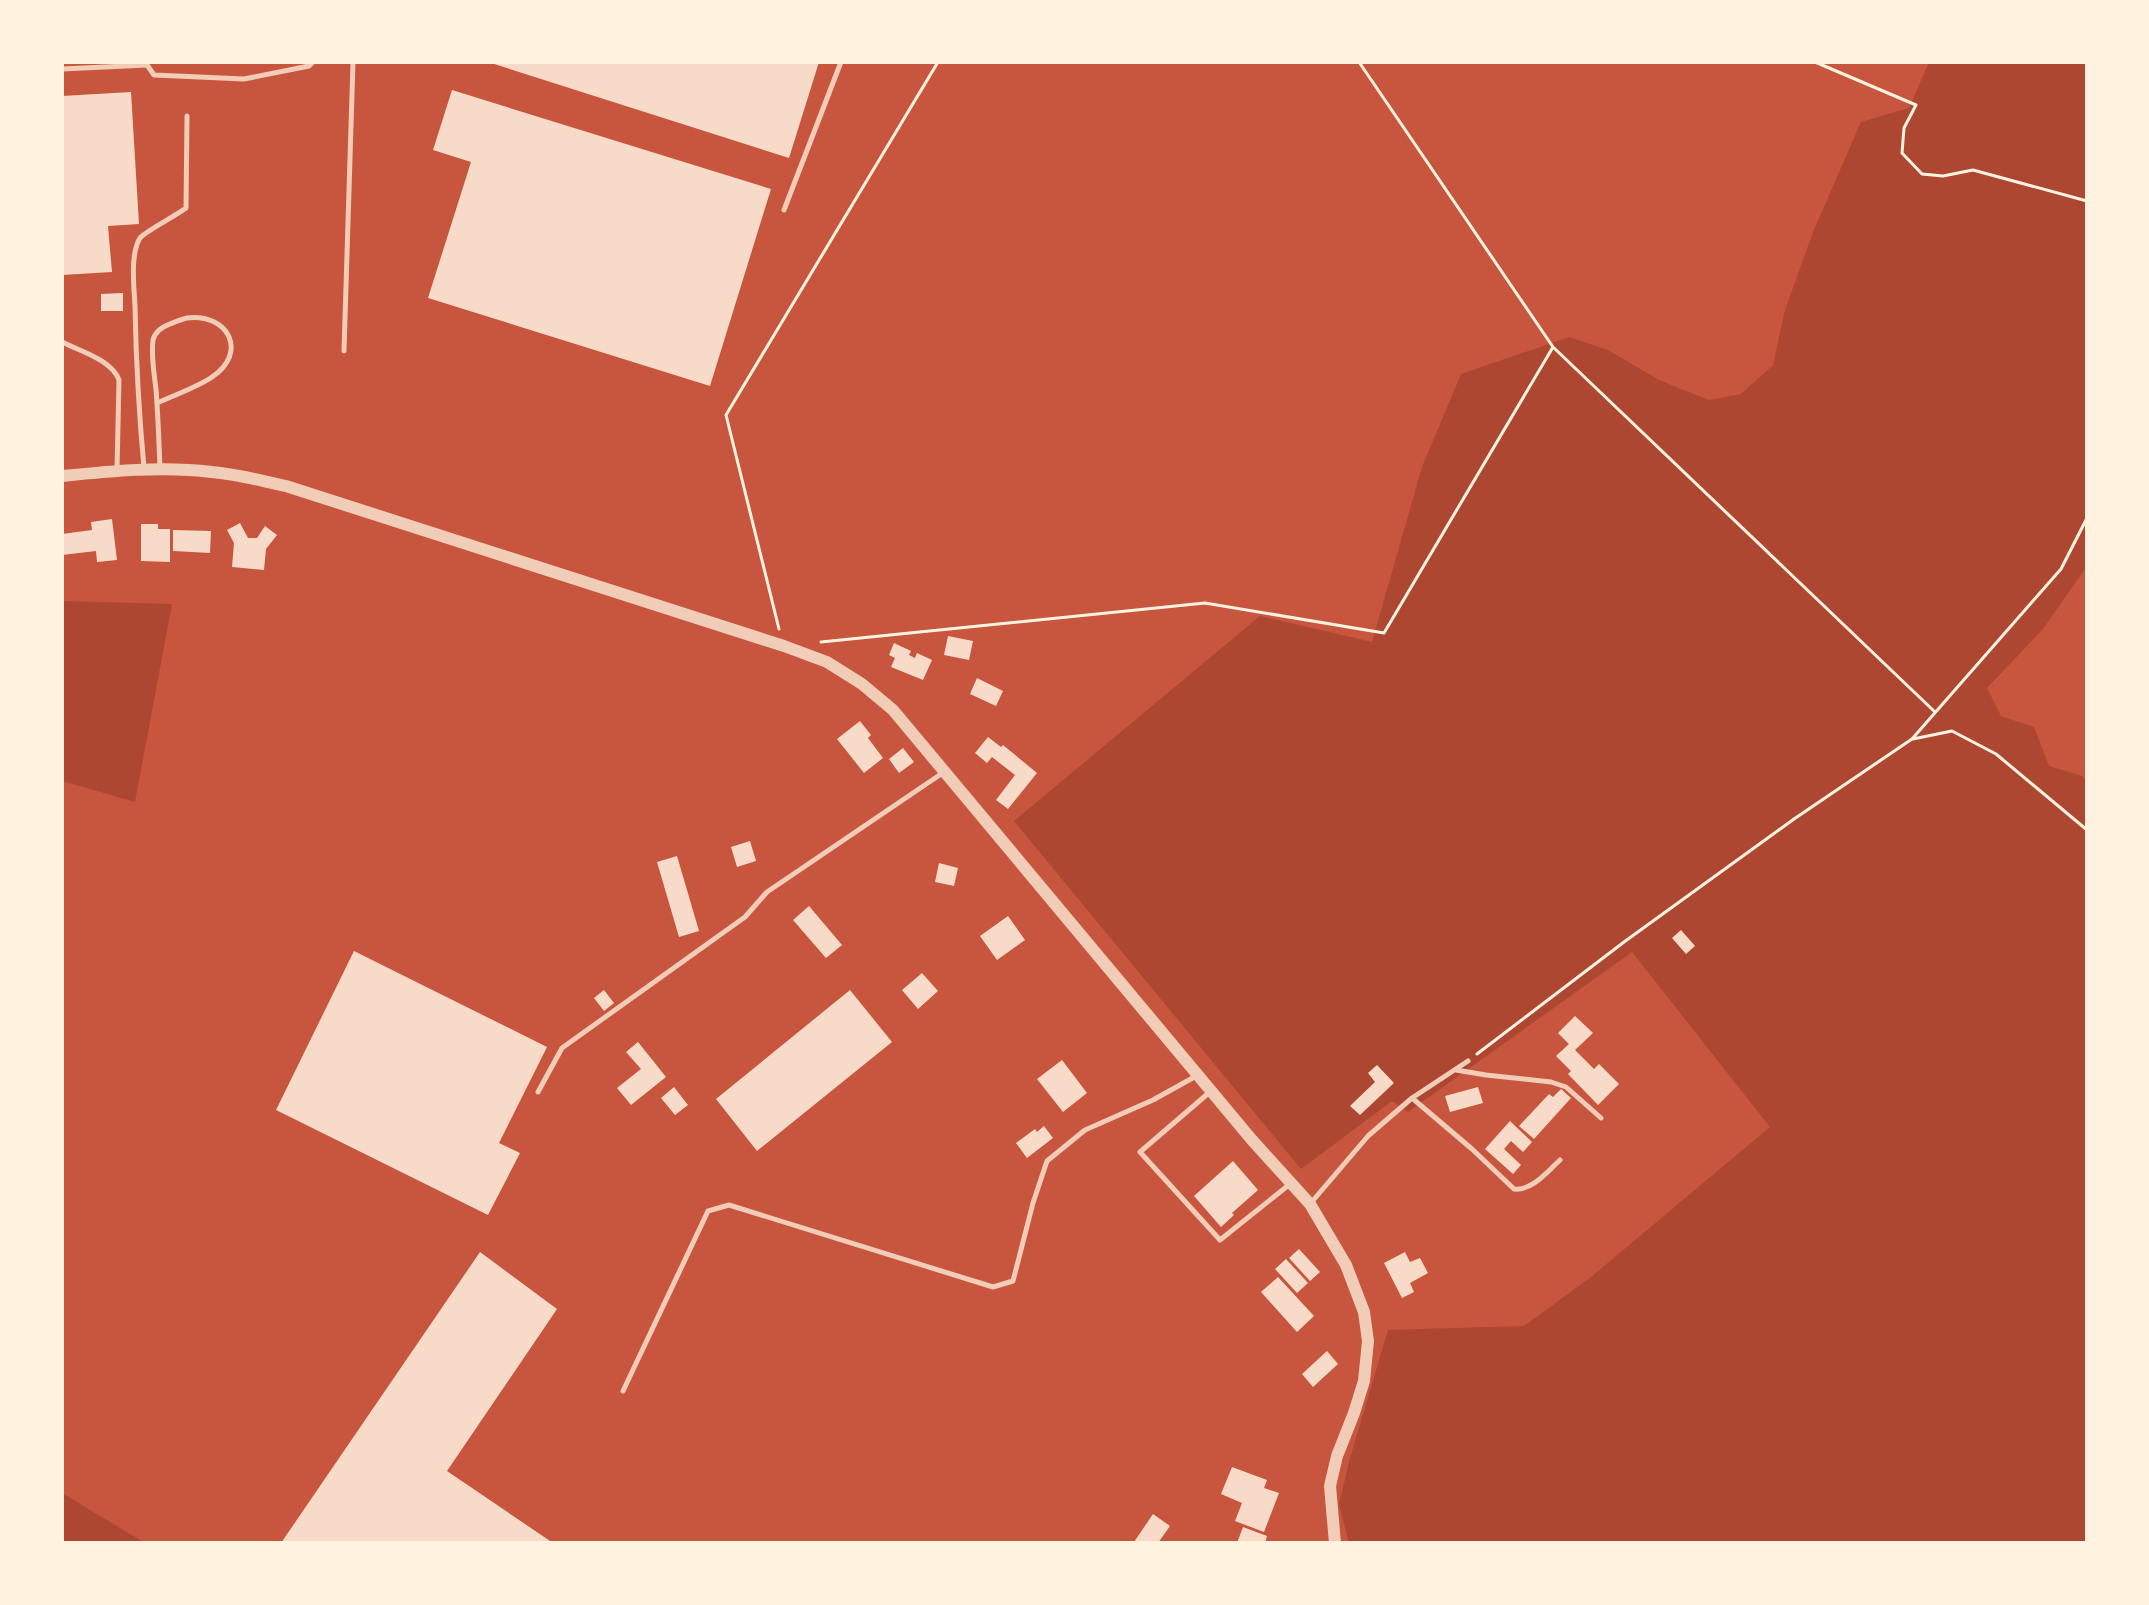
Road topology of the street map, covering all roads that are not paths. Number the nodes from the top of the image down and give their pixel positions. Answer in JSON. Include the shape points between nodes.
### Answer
{"nodes":[{"id":1,"x":313,"y":62,"type":"edge"},
{"id":2,"x":353,"y":62,"type":"edge"},
{"id":3,"x":841,"y":62,"type":"edge"},
{"id":4,"x":146,"y":64,"type":"edge"},
{"id":5,"x":62,"y":69,"type":"edge"},
{"id":6,"x":187,"y":116,"type":"dead end"},
{"id":7,"x":784,"y":210,"type":"dead end"},
{"id":8,"x":62,"y":342,"type":"edge"},
{"id":9,"x":344,"y":351,"type":"dead end"},
{"id":10,"x":157,"y":403,"type":"junction"},
{"id":11,"x":144,"y":469,"type":"junction"},
{"id":12,"x":160,"y":469,"type":"junction"},
{"id":13,"x":117,"y":471,"type":"junction"},
{"id":14,"x":62,"y":476,"type":"edge"},
{"id":15,"x":945,"y":772,"type":"junction"},
{"id":16,"x":1468,"y":1061,"type":"road end"},
{"id":17,"x":1456,"y":1069,"type":"junction"},
{"id":18,"x":1199,"y":1075,"type":"junction"},
{"id":19,"x":1212,"y":1091,"type":"junction"},
{"id":20,"x":538,"y":1092,"type":"dead end"},
{"id":21,"x":1412,"y":1098,"type":"junction"},
{"id":22,"x":1601,"y":1118,"type":"dead end"},
{"id":23,"x":1560,"y":1160,"type":"dead end"},
{"id":24,"x":1291,"y":1183,"type":"junction"},
{"id":25,"x":1310,"y":1204,"type":"junction"},
{"id":26,"x":623,"y":1391,"type":"dead end"},
{"id":27,"x":1335,"y":1543,"type":"edge"}],
"edges":[{"from":1,"to":4,"type":"lane","via":[[244,79],[154,75]]},
{"from":2,"to":9,"type":"lane"},
{"from":3,"to":7,"type":"lane"},
{"from":4,"to":5,"type":"lane"},
{"from":6,"to":11,"type":"lane","via":[[186,208],[142,234],[136,247],[137,388]]},
{"from":8,"to":13,"type":"lane","via":[[118,374]]},
{"from":10,"to":10,"type":"lane","via":[[153,337],[161,328],[186,318],[206,319],[229,333],[233,345],[223,367]]},
{"from":10,"to":12,"type":"lane"},
{"from":11,"to":12,"type":"street"},
{"from":11,"to":13,"type":"street"},
{"from":12,"to":15,"type":"street","via":[[213,472],[286,486],[827,662],[893,710]]},
{"from":13,"to":14,"type":"street"},
{"from":15,"to":18,"type":"street"},
{"from":15,"to":20,"type":"lane","via":[[767,892],[745,917],[562,1048]]},
{"from":16,"to":17,"type":"lane"},
{"from":17,"to":21,"type":"lane"},
{"from":17,"to":22,"type":"lane","via":[[1566,1087]]},
{"from":18,"to":19,"type":"street"},
{"from":18,"to":26,"type":"lane","via":[[1085,1130],[1047,1161],[1013,1281],[993,1287],[729,1205],[708,1211]]},
{"from":19,"to":24,"type":"street"},
{"from":19,"to":24,"type":"lane","via":[[1140,1152],[1220,1240]]},
{"from":21,"to":23,"type":"lane","via":[[1514,1189],[1531,1186]]},
{"from":21,"to":25,"type":"lane","via":[[1368,1136]]},
{"from":24,"to":25,"type":"street"},
{"from":25,"to":27,"type":"street","via":[[1346,1265],[1364,1312],[1368,1341],[1364,1381],[1330,1486]]}]}
